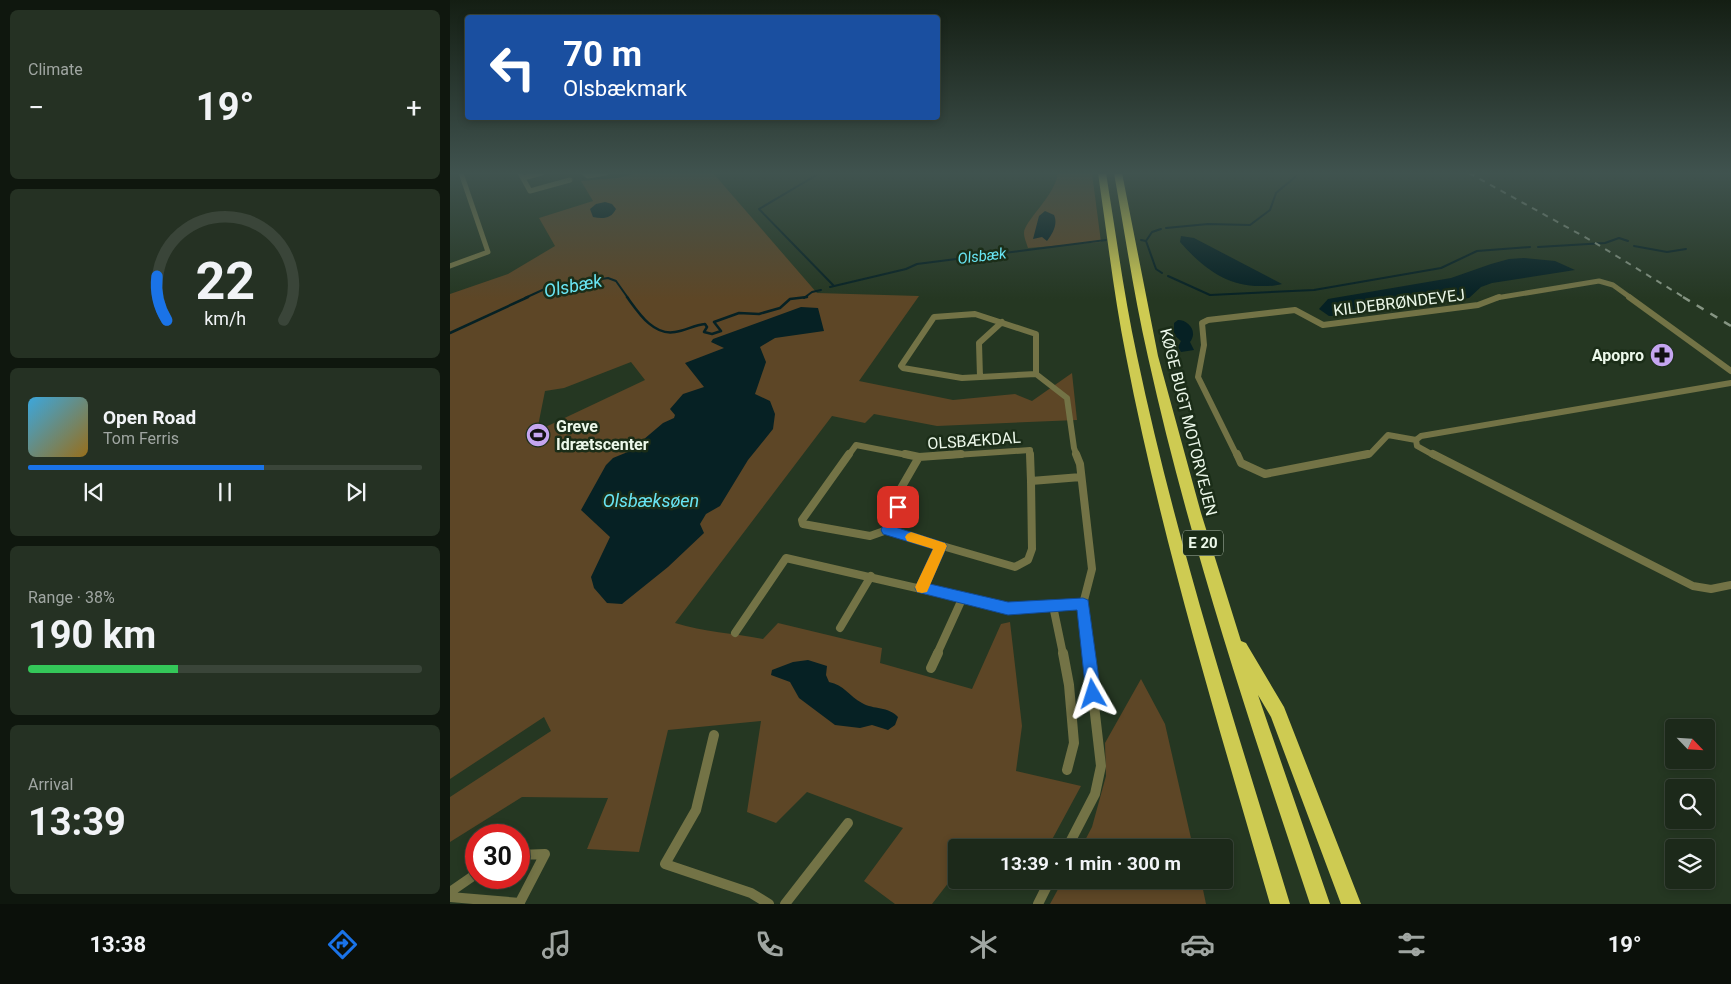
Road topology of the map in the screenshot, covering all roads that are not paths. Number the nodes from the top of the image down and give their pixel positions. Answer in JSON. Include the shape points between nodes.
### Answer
{"nodes":[{"id":1,"x":475,"y":215,"type":"edge"},
{"id":2,"x":1109,"y":215,"type":"edge"},
{"id":3,"x":1126,"y":215,"type":"edge"},
{"id":4,"x":450,"y":266,"type":"edge"},
{"id":5,"x":1002,"y":322,"type":"junction"},
{"id":6,"x":1731,"y":371,"type":"edge"},
{"id":7,"x":1036,"y":374,"type":"junction"},
{"id":8,"x":980,"y":377,"type":"junction"},
{"id":9,"x":1731,"y":382,"type":"edge"},
{"id":10,"x":1416,"y":440,"type":"junction"},
{"id":11,"x":920,"y":457,"type":"junction"},
{"id":12,"x":1081,"y":477,"type":"junction"},
{"id":13,"x":1031,"y":481,"type":"junction"},
{"id":14,"x":887,"y":530,"type":"junction"},
{"id":15,"x":941,"y":546,"type":"junction"},
{"id":16,"x":871,"y":576,"type":"junction"},
{"id":17,"x":1731,"y":585,"type":"edge"},
{"id":18,"x":922,"y":588,"type":"junction"},
{"id":19,"x":963,"y":597,"type":"junction"},
{"id":20,"x":1083,"y":604,"type":"junction"},
{"id":21,"x":1054,"y":606,"type":"junction"},
{"id":22,"x":1228,"y":626,"type":"junction"},
{"id":23,"x":840,"y":628,"type":"dead end"},
{"id":24,"x":735,"y":633,"type":"dead end"},
{"id":25,"x":931,"y":668,"type":"dead end"},
{"id":26,"x":714,"y":735,"type":"dead end"},
{"id":27,"x":1067,"y":770,"type":"dead end"},
{"id":28,"x":848,"y":822,"type":"dead end"},
{"id":29,"x":1072,"y":839,"type":"edge"},
{"id":30,"x":530,"y":855,"type":"edge"},
{"id":31,"x":465,"y":882,"type":"edge"},
{"id":32,"x":530,"y":883,"type":"edge"},
{"id":33,"x":527,"y":889,"type":"edge"},
{"id":34,"x":1046,"y":889,"type":"edge"},
{"id":35,"x":450,"y":892,"type":"edge"},
{"id":36,"x":450,"y":897,"type":"edge"},
{"id":37,"x":519,"y":904,"type":"edge"},
{"id":38,"x":769,"y":904,"type":"edge"},
{"id":39,"x":785,"y":904,"type":"edge"},
{"id":40,"x":1038,"y":904,"type":"edge"},
{"id":41,"x":1280,"y":904,"type":"edge"},
{"id":42,"x":1320,"y":904,"type":"edge"},
{"id":43,"x":1351,"y":904,"type":"edge"}],
"edges":[{"from":1,"to":4,"type":"street","via":[[488,252]]},
{"from":2,"to":41,"type":"highway","number":"E 20","via":[[1131,355],[1167,513]]},
{"from":3,"to":22,"type":"highway","name":"KØGE BUGT MOTORVEJEN","number":"E 20","via":[[1153,356],[1194,513]]},
{"from":5,"to":7,"type":"street","via":[[1036,334]]},
{"from":5,"to":8,"type":"street","via":[[979,343]]},
{"from":5,"to":8,"type":"street","via":[[976,314],[934,317],[900,366],[962,378]]},
{"from":6,"to":10,"type":"street","name":"KILDEBRØNDEVEJ","via":[[1613,285],[1599,281],[1501,296],[1478,305],[1323,325],[1295,310],[1202,323],[1204,345],[1198,377],[1240,463],[1265,474],[1370,454],[1388,435]]},
{"from":7,"to":8,"type":"street"},
{"from":7,"to":12,"type":"street","via":[[1067,398]]},
{"from":9,"to":10,"type":"street","name":"KILDEBRØNDEVEJ","via":[[1421,436]]},
{"from":10,"to":17,"type":"street","name":"KILDEBRØNDEVEJ","via":[[1417,446],[1424,450],[1694,586],[1711,589]]},
{"from":11,"to":13,"type":"street","name":"OLSBÆKDAL","via":[[1030,450]]},
{"from":11,"to":14,"type":"street","name":"OLSBÆKDAL","via":[[893,502],[898,507]]},
{"from":11,"to":14,"type":"street","name":"OLSBÆKDAL","via":[[856,445],[802,520],[803,524],[870,536]]},
{"from":12,"to":13,"type":"street"},
{"from":12,"to":20,"type":"street","via":[[1092,569]]},
{"from":13,"to":15,"type":"street","name":"OLSBÆKDAL","via":[[1032,549],[1024,563],[1015,568]]},
{"from":14,"to":15,"type":"street","name":"OLSBÆKDAL"},
{"from":15,"to":18,"type":"street"},
{"from":16,"to":18,"type":"street"},
{"from":16,"to":23,"type":"street"},
{"from":16,"to":24,"type":"street","via":[[786,558]]},
{"from":18,"to":19,"type":"street"},
{"from":19,"to":21,"type":"street","via":[[1008,608]]},
{"from":19,"to":25,"type":"street"},
{"from":20,"to":21,"type":"street"},
{"from":20,"to":29,"type":"street","via":[[1101,766],[1094,794]]},
{"from":21,"to":27,"type":"street","via":[[1069,685],[1074,743]]},
{"from":22,"to":42,"type":"highway","name":"KØGE BUGT MOTORVEJEN","number":"E 20"},
{"from":22,"to":43,"type":"highway","via":[[1278,713]]},
{"from":26,"to":38,"type":"street","via":[[696,810],[665,864],[751,893]]},
{"from":28,"to":39,"type":"street"},
{"from":30,"to":32,"type":"street","via":[[545,854]]},
{"from":31,"to":35,"type":"street"},
{"from":33,"to":37,"type":"street"},
{"from":34,"to":40,"type":"street"},
{"from":36,"to":37,"type":"street"}]}
